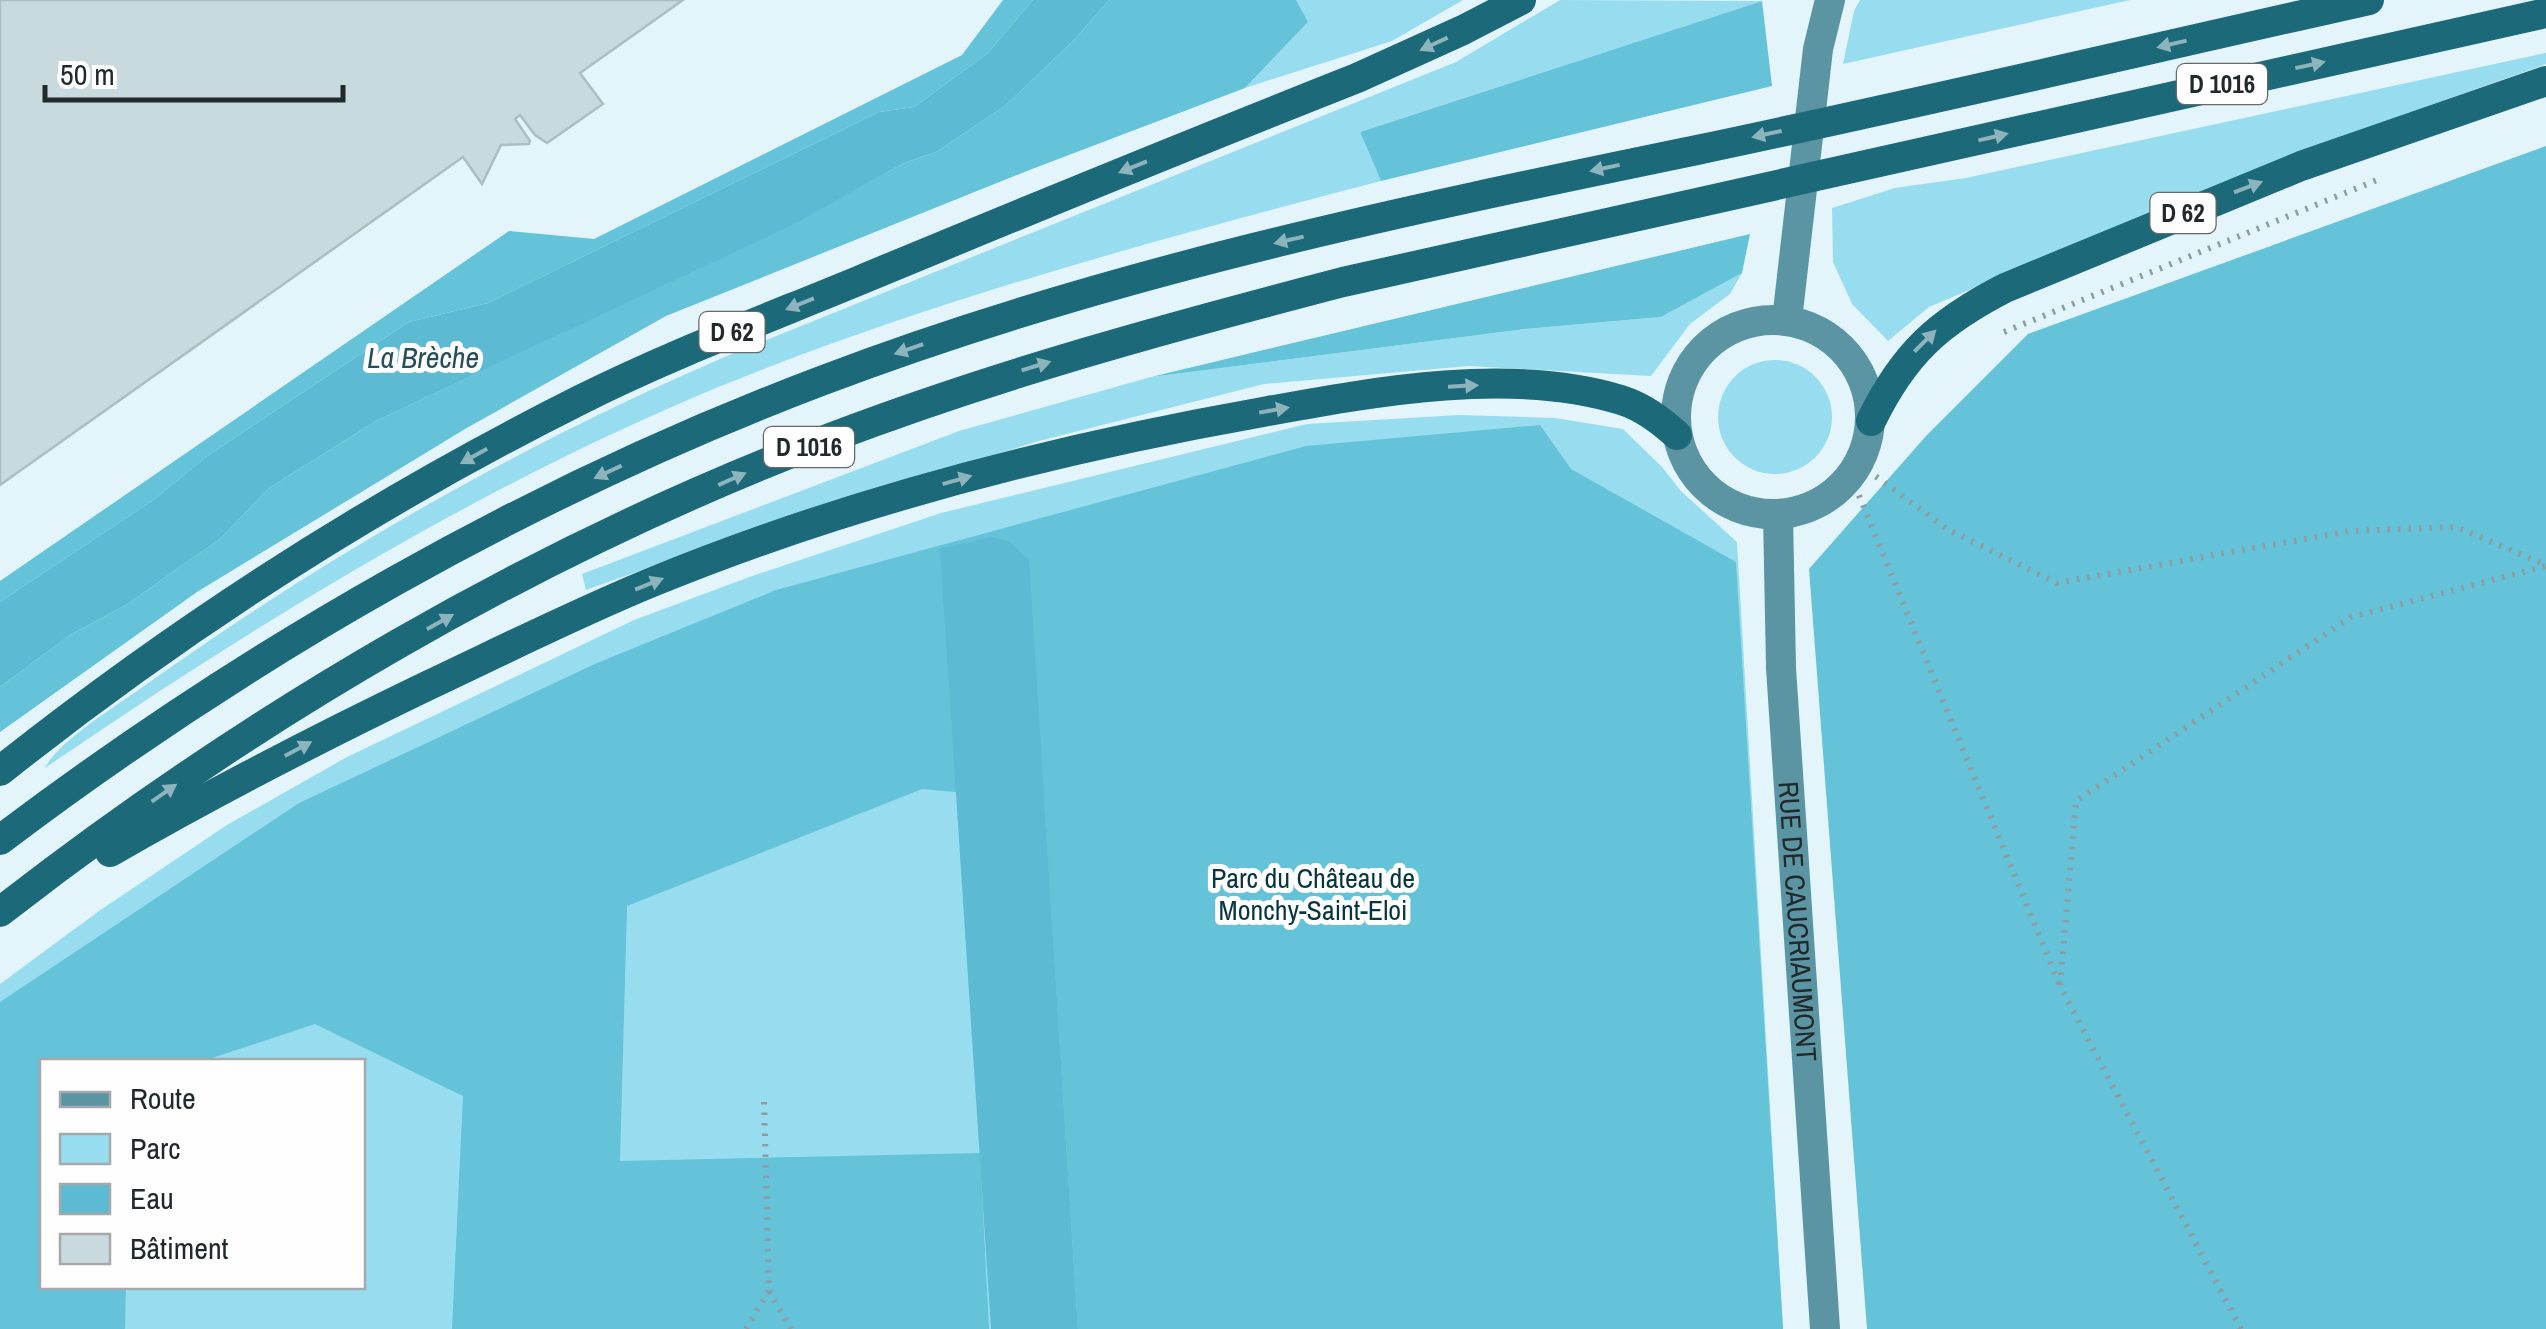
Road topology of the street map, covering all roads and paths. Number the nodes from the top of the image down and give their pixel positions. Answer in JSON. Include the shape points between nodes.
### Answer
{"nodes":[{"id":1,"x":1521,"y":0,"type":"edge"},
{"id":2,"x":1807,"y":0,"type":"edge"},
{"id":3,"x":1830,"y":0,"type":"edge"},
{"id":4,"x":2369,"y":0,"type":"edge"},
{"id":5,"x":2546,"y":14,"type":"edge"},
{"id":6,"x":1818,"y":50,"type":"junction"},
{"id":7,"x":2546,"y":80,"type":"edge"},
{"id":8,"x":2392,"y":174,"type":"dead end"},
{"id":9,"x":1787,"y":320,"type":"junction"},
{"id":10,"x":1994,"y":336,"type":"dead end"},
{"id":11,"x":1871,"y":421,"type":"junction"},
{"id":12,"x":1677,"y":435,"type":"junction"},
{"id":13,"x":1855,"y":470,"type":"junction"},
{"id":14,"x":1778,"y":514,"type":"junction"},
{"id":15,"x":2546,"y":565,"type":"edge"},
{"id":16,"x":0,"y":771,"type":"edge"},
{"id":17,"x":0,"y":840,"type":"edge"},
{"id":18,"x":0,"y":915,"type":"edge"},
{"id":19,"x":2060,"y":986,"type":"junction"},
{"id":20,"x":764,"y":1100,"type":"dead end"},
{"id":21,"x":769,"y":1291,"type":"junction"},
{"id":22,"x":746,"y":1329,"type":"edge"},
{"id":23,"x":791,"y":1329,"type":"edge"},
{"id":24,"x":1825,"y":1329,"type":"edge"},
{"id":25,"x":2241,"y":1329,"type":"edge"}],
"edges":[{"from":1,"to":16,"type":"highway","number":"D 62","one_way":true,"via":[[1357,78],[584,398],[279,571],[134,668]]},
{"from":2,"to":6,"type":"street"},
{"from":3,"to":6,"type":"street"},
{"from":4,"to":17,"type":"highway","number":"D 1016","one_way":true,"via":[[1418,210],[1126,282],[958,332],[749,410],[540,505],[402,578],[206,696]]},
{"from":18,"to":5,"type":"highway","number":"D 1016","one_way":true,"via":[[204,766],[381,655],[576,551],[772,462],[971,387],[1343,282]]},
{"from":6,"to":9,"type":"street"},
{"from":11,"to":7,"type":"highway","number":"D 62","one_way":true,"via":[[1916,349],[1960,312],[2006,288],[2301,166]]},
{"from":8,"to":10,"type":"path"},
{"from":9,"to":11,"type":"street","via":[[1814,328],[1848,354],[1868,393]]},
{"from":9,"to":12,"type":"street","via":[[1745,323],[1708,344],[1678,392]]},
{"from":11,"to":13,"type":"street"},
{"from":12,"to":14,"type":"street","via":[[1686,462],[1713,494],[1751,512]]},
{"from":18,"to":12,"type":"highway","one_way":true,"via":[[256,771],[560,622],[757,543],[976,475],[1180,427],[1366,395],[1464,386],[1541,386],[1602,395],[1648,412]]},
{"from":13,"to":14,"type":"street","via":[[1819,503]]},
{"from":13,"to":15,"type":"path","via":[[1947,529],[2057,583],[2350,532],[2456,527]]},
{"from":13,"to":19,"type":"path"},
{"from":14,"to":24,"type":"street","name":"RUE DE CAUCRIAUMONT","via":[[1781,668]]},
{"from":15,"to":19,"type":"path","via":[[2351,617],[2076,801]]},
{"from":19,"to":25,"type":"path"},
{"from":20,"to":21,"type":"path"},
{"from":21,"to":22,"type":"path"},
{"from":21,"to":23,"type":"path"}]}
